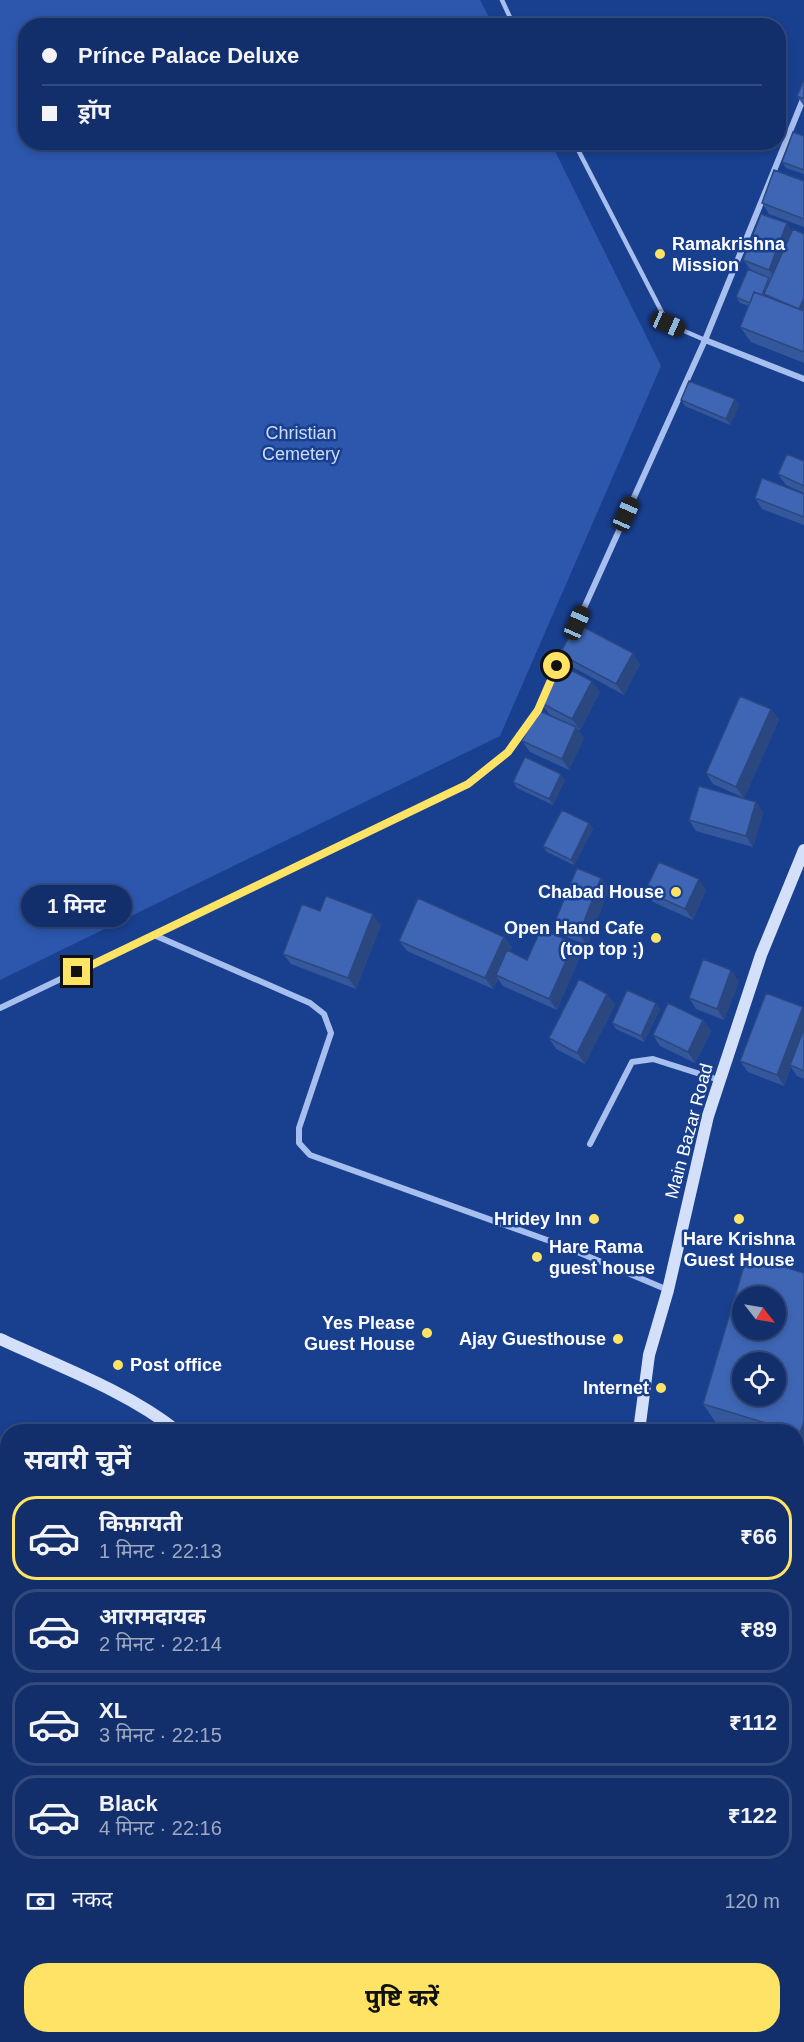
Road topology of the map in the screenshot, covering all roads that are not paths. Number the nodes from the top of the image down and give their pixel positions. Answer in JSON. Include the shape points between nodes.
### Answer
{"nodes":[{"id":1,"x":502,"y":0,"type":"edge"},
{"id":2,"x":510,"y":18,"type":"edge"},
{"id":3,"x":804,"y":97,"type":"edge"},
{"id":4,"x":786,"y":141,"type":"edge"},
{"id":5,"x":578,"y":150,"type":"edge"},
{"id":6,"x":782,"y":150,"type":"edge"},
{"id":7,"x":705,"y":340,"type":"junction"},
{"id":8,"x":804,"y":380,"type":"edge"},
{"id":9,"x":572,"y":634,"type":"edge"},
{"id":10,"x":567,"y":645,"type":"edge"},
{"id":11,"x":804,"y":850,"type":"edge"},
{"id":12,"x":154,"y":936,"type":"junction"},
{"id":13,"x":0,"y":1008,"type":"edge"},
{"id":14,"x":719,"y":1080,"type":"junction"},
{"id":15,"x":590,"y":1144,"type":"dead end"},
{"id":16,"x":668,"y":1290,"type":"junction"},
{"id":17,"x":0,"y":1339,"type":"edge"},
{"id":18,"x":168,"y":1424,"type":"edge"},
{"id":19,"x":640,"y":1424,"type":"edge"}],
"edges":[{"from":1,"to":2,"type":"lane"},
{"from":3,"to":4,"type":"street"},
{"from":5,"to":7,"type":"lane","via":[[668,324]]},
{"from":6,"to":7,"type":"street"},
{"from":7,"to":8,"type":"street"},
{"from":7,"to":9,"type":"street"},
{"from":10,"to":12,"type":"street","via":[[538,710],[508,752],[468,784]]},
{"from":11,"to":14,"type":"street","name":"Main Bazar Road","via":[[761,955]]},
{"from":12,"to":13,"type":"street"},
{"from":12,"to":16,"type":"street","via":[[310,1003],[324,1014],[331,1033],[299,1128],[299,1143],[310,1155],[561,1245]]},
{"from":14,"to":15,"type":"street","via":[[653,1059],[632,1062]]},
{"from":14,"to":16,"type":"street","name":"Main Bazar Road"},
{"from":16,"to":19,"type":"street","name":"Main Bazar Road","via":[[649,1355]]},
{"from":17,"to":18,"type":"street","via":[[103,1386]]}]}
